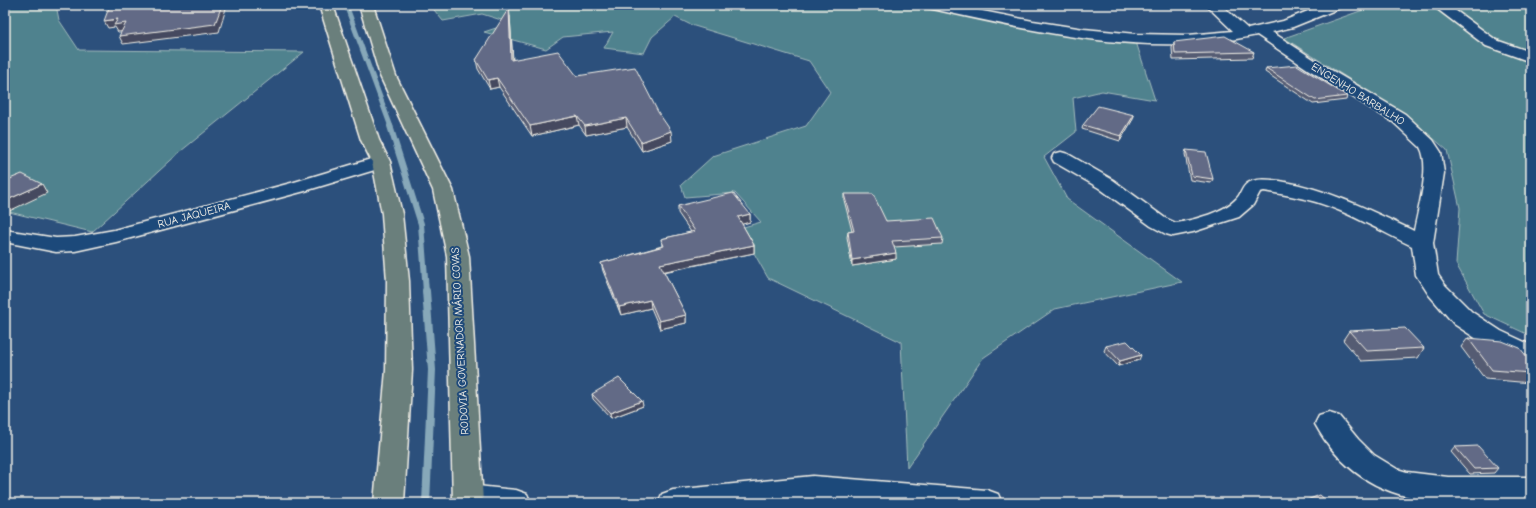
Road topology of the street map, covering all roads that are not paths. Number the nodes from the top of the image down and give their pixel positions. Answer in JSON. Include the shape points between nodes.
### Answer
{"nodes":[{"id":1,"x":326,"y":5,"type":"edge"},
{"id":2,"x":366,"y":5,"type":"edge"},
{"id":3,"x":933,"y":5,"type":"edge"},
{"id":4,"x":1213,"y":5,"type":"edge"},
{"id":5,"x":1335,"y":5,"type":"edge"},
{"id":6,"x":1439,"y":5,"type":"edge"},
{"id":7,"x":1254,"y":33,"type":"junction"},
{"id":8,"x":1531,"y":57,"type":"edge"},
{"id":9,"x":1061,"y":158,"type":"dead end"},
{"id":10,"x":381,"y":162,"type":"junction"},
{"id":11,"x":5,"y":236,"type":"edge"},
{"id":12,"x":1422,"y":243,"type":"junction"},
{"id":13,"x":1531,"y":355,"type":"edge"},
{"id":14,"x":1329,"y":424,"type":"dead end"},
{"id":15,"x":1531,"y":489,"type":"edge"},
{"id":16,"x":468,"y":501,"type":"edge"},
{"id":17,"x":389,"y":503,"type":"edge"},
{"id":18,"x":516,"y":503,"type":"edge"},
{"id":19,"x":673,"y":503,"type":"edge"},
{"id":20,"x":987,"y":503,"type":"edge"}],
"edges":[{"from":1,"to":10,"type":"highway","via":[[370,140]]},
{"from":2,"to":16,"type":"highway","name":"RODOVIA GOVERNADOR MÁRIO COVAS","via":[[388,76],[443,190],[458,256]]},
{"from":3,"to":7,"type":"street","via":[[1000,20],[1154,41],[1198,40]]},
{"from":4,"to":7,"type":"street","name":"ENGENHO BARBALHO"},
{"from":5,"to":7,"type":"street"},
{"from":6,"to":8,"type":"street","via":[[1491,42]]},
{"from":7,"to":12,"type":"street","name":"ENGENHO BARBALHO","via":[[1399,118],[1427,144],[1432,152],[1434,173]]},
{"from":9,"to":12,"type":"street","via":[[1106,184],[1173,230],[1232,213],[1246,201],[1252,189],[1264,185],[1294,190],[1336,203]]},
{"from":10,"to":11,"type":"street","name":"RUA JAQUEIRA","via":[[116,236],[75,244],[56,244]]},
{"from":10,"to":17,"type":"highway","via":[[392,214],[398,281],[399,370]]},
{"from":12,"to":13,"type":"street","name":"ENGENHO BARBALHO","via":[[1427,275],[1455,311],[1482,331]]},
{"from":14,"to":15,"type":"street","via":[[1366,464],[1395,482],[1423,487]]},
{"from":16,"to":18,"type":"street"},
{"from":19,"to":20,"type":"street","via":[[813,488]]}]}
